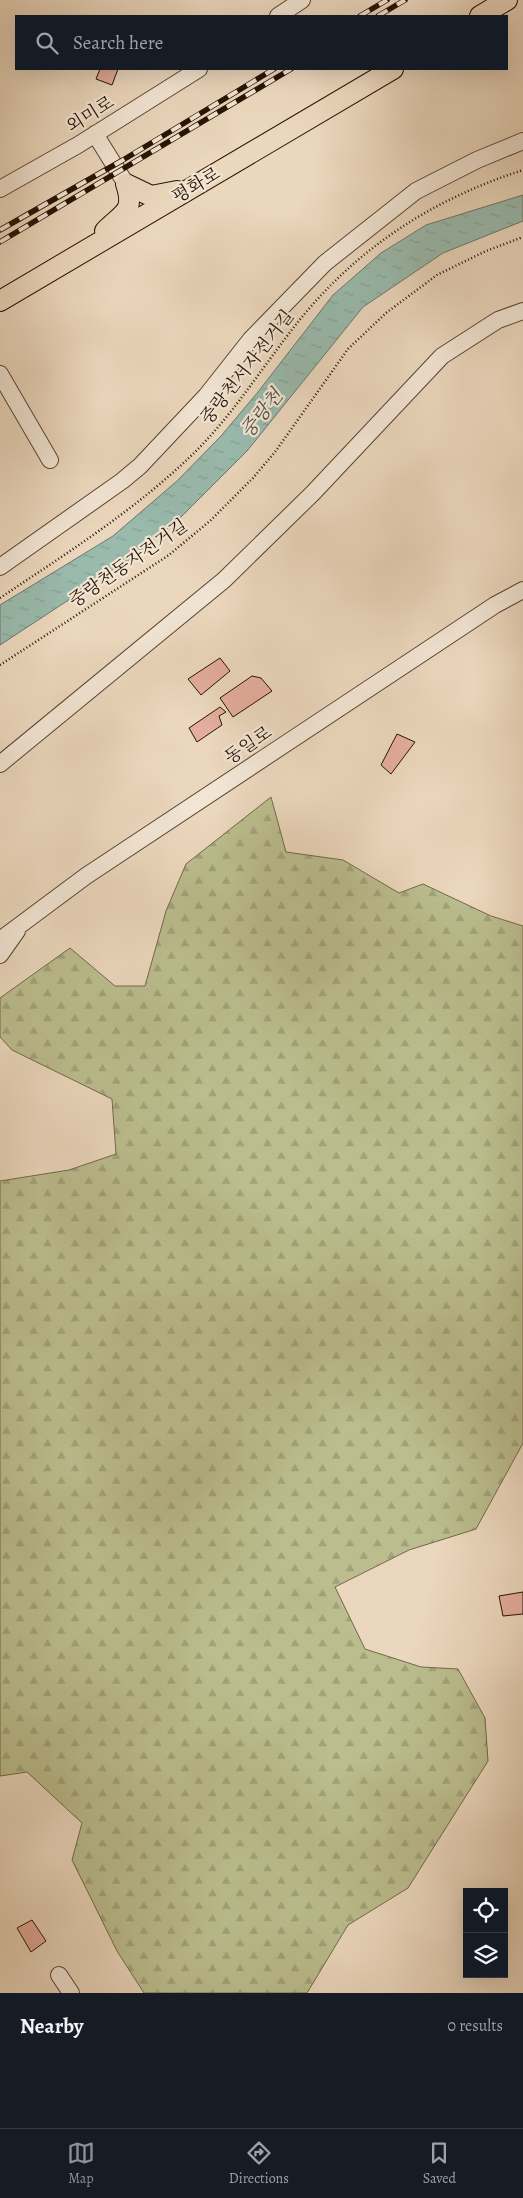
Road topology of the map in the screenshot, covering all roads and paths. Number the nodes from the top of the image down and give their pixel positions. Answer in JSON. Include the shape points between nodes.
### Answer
{"nodes":[{"id":1,"x":302,"y":0,"type":"edge"},
{"id":2,"x":280,"y":15,"type":"edge"},
{"id":3,"x":197,"y":70,"type":"edge"},
{"id":4,"x":391,"y":70,"type":"edge"},
{"id":5,"x":95,"y":134,"type":"junction"},
{"id":6,"x":523,"y":141,"type":"edge"},
{"id":7,"x":523,"y":170,"type":"edge"},
{"id":8,"x":126,"y":184,"type":"junction"},
{"id":9,"x":0,"y":189,"type":"edge"},
{"id":10,"x":189,"y":189,"type":"junction"},
{"id":11,"x":523,"y":237,"type":"edge"},
{"id":12,"x":83,"y":253,"type":"junction"},
{"id":13,"x":0,"y":301,"type":"edge"},
{"id":14,"x":523,"y":311,"type":"edge"},
{"id":15,"x":0,"y":374,"type":"edge"},
{"id":16,"x":50,"y":460,"type":"dead end"},
{"id":17,"x":0,"y":567,"type":"edge"},
{"id":18,"x":523,"y":590,"type":"edge"},
{"id":19,"x":0,"y":598,"type":"edge"},
{"id":20,"x":0,"y":664,"type":"edge"},
{"id":21,"x":0,"y":764,"type":"edge"},
{"id":22,"x":21,"y":925,"type":"junction"},
{"id":23,"x":0,"y":940,"type":"edge"},
{"id":24,"x":0,"y":956,"type":"edge"},
{"id":25,"x":60,"y":1975,"type":"dead end"},
{"id":26,"x":71,"y":1993,"type":"edge"}],
"edges":[{"from":1,"to":2,"type":"street"},
{"from":3,"to":5,"type":"street","name":"외미로"},
{"from":4,"to":10,"type":"main road","name":"평화로"},
{"from":5,"to":8,"type":"street"},
{"from":5,"to":9,"type":"street","name":"외미로"},
{"from":6,"to":17,"type":"street","via":[[416,191],[325,263],[251,339],[206,396],[140,466]]},
{"from":7,"to":19,"type":"path","name":"중랑천서자전거길","via":[[441,203],[389,234],[357,259],[307,311],[239,402],[172,475],[119,518]]},
{"from":8,"to":10,"type":"main road","via":[[151,196]]},
{"from":8,"to":12,"type":"main road","via":[[131,199],[129,208]]},
{"from":10,"to":12,"type":"main road","name":"평화로"},
{"from":11,"to":20,"type":"path","name":"중랑천동자전거길","via":[[437,275],[386,313],[348,349],[275,452],[211,520],[169,555]]},
{"from":12,"to":13,"type":"main road","name":"평화로"},
{"from":14,"to":21,"type":"street","via":[[498,320],[442,356],[312,494],[224,580]]},
{"from":15,"to":16,"type":"street"},
{"from":18,"to":22,"type":"street","name":"동일로","via":[[495,605],[86,876]]},
{"from":22,"to":23,"type":"street","name":"동일로"},
{"from":22,"to":24,"type":"street"},
{"from":25,"to":26,"type":"street"}]}
